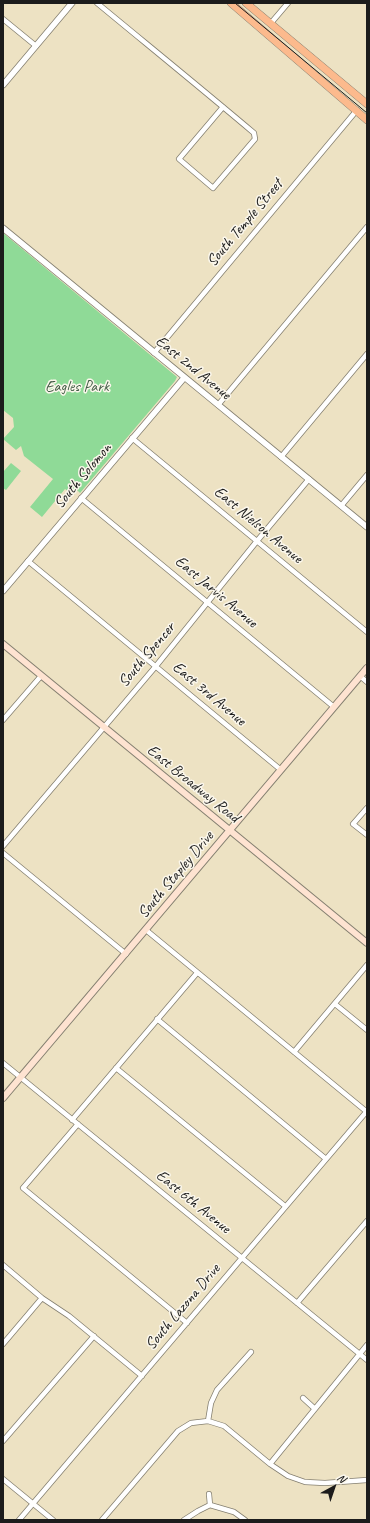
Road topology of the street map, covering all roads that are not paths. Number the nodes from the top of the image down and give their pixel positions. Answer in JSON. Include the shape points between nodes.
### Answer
{"nodes":[{"id":1,"x":72,"y":3,"type":"edge"},
{"id":2,"x":97,"y":3,"type":"edge"},
{"id":3,"x":231,"y":3,"type":"edge"},
{"id":4,"x":246,"y":3,"type":"edge"},
{"id":5,"x":288,"y":3,"type":"edge"},
{"id":6,"x":3,"y":19,"type":"edge"},
{"id":7,"x":271,"y":24,"type":"junction"},
{"id":8,"x":36,"y":46,"type":"junction"},
{"id":9,"x":3,"y":85,"type":"edge"},
{"id":10,"x":367,"y":104,"type":"edge"},
{"id":11,"x":223,"y":107,"type":"junction"},
{"id":12,"x":357,"y":110,"type":"junction"},
{"id":13,"x":367,"y":120,"type":"edge"},
{"id":14,"x":367,"y":227,"type":"edge"},
{"id":15,"x":3,"y":228,"type":"edge"},
{"id":16,"x":154,"y":353,"type":"junction"},
{"id":17,"x":367,"y":354,"type":"edge"},
{"id":18,"x":184,"y":378,"type":"junction"},
{"id":19,"x":218,"y":405,"type":"junction"},
{"id":20,"x":132,"y":438,"type":"junction"},
{"id":21,"x":281,"y":457,"type":"junction"},
{"id":22,"x":367,"y":475,"type":"edge"},
{"id":23,"x":309,"y":479,"type":"junction"},
{"id":24,"x":82,"y":498,"type":"junction"},
{"id":25,"x":341,"y":506,"type":"junction"},
{"id":26,"x":367,"y":527,"type":"edge"},
{"id":27,"x":257,"y":541,"type":"junction"},
{"id":28,"x":28,"y":561,"type":"junction"},
{"id":29,"x":3,"y":591,"type":"edge"},
{"id":30,"x":208,"y":602,"type":"junction"},
{"id":31,"x":367,"y":632,"type":"edge"},
{"id":32,"x":3,"y":644,"type":"edge"},
{"id":33,"x":156,"y":666,"type":"junction"},
{"id":34,"x":367,"y":668,"type":"edge"},
{"id":35,"x":41,"y":676,"type":"junction"},
{"id":36,"x":360,"y":676,"type":"junction"},
{"id":37,"x":367,"y":682,"type":"edge"},
{"id":38,"x":334,"y":706,"type":"junction"},
{"id":39,"x":3,"y":720,"type":"edge"},
{"id":40,"x":103,"y":727,"type":"junction"},
{"id":41,"x":281,"y":770,"type":"junction"},
{"id":42,"x":367,"y":808,"type":"edge"},
{"id":43,"x":230,"y":831,"type":"junction"},
{"id":44,"x":367,"y":835,"type":"edge"},
{"id":45,"x":3,"y":846,"type":"edge"},
{"id":46,"x":3,"y":853,"type":"edge"},
{"id":47,"x":146,"y":930,"type":"junction"},
{"id":48,"x":367,"y":943,"type":"edge"},
{"id":49,"x":126,"y":954,"type":"junction"},
{"id":50,"x":367,"y":965,"type":"edge"},
{"id":51,"x":197,"y":972,"type":"junction"},
{"id":52,"x":335,"y":1004,"type":"junction"},
{"id":53,"x":157,"y":1019,"type":"junction"},
{"id":54,"x":367,"y":1030,"type":"edge"},
{"id":55,"x":294,"y":1052,"type":"junction"},
{"id":56,"x":3,"y":1063,"type":"edge"},
{"id":57,"x":116,"y":1068,"type":"junction"},
{"id":58,"x":21,"y":1078,"type":"junction"},
{"id":59,"x":3,"y":1098,"type":"edge"},
{"id":60,"x":367,"y":1111,"type":"edge"},
{"id":61,"x":72,"y":1120,"type":"junction"},
{"id":62,"x":78,"y":1124,"type":"junction"},
{"id":63,"x":326,"y":1159,"type":"junction"},
{"id":64,"x":285,"y":1206,"type":"junction"},
{"id":65,"x":367,"y":1221,"type":"edge"},
{"id":66,"x":241,"y":1258,"type":"junction"},
{"id":67,"x":3,"y":1265,"type":"edge"},
{"id":68,"x":42,"y":1298,"type":"junction"},
{"id":69,"x":297,"y":1303,"type":"junction"},
{"id":70,"x":187,"y":1323,"type":"junction"},
{"id":71,"x":94,"y":1336,"type":"junction"},
{"id":72,"x":3,"y":1344,"type":"edge"},
{"id":73,"x":367,"y":1345,"type":"edge"},
{"id":74,"x":251,"y":1352,"type":"dead end"},
{"id":75,"x":360,"y":1354,"type":"junction"},
{"id":76,"x":367,"y":1360,"type":"edge"},
{"id":77,"x":142,"y":1376,"type":"junction"},
{"id":78,"x":303,"y":1398,"type":"dead end"},
{"id":79,"x":316,"y":1409,"type":"junction"},
{"id":80,"x":208,"y":1421,"type":"junction"},
{"id":81,"x":3,"y":1441,"type":"edge"},
{"id":82,"x":270,"y":1464,"type":"junction"},
{"id":83,"x":3,"y":1479,"type":"edge"},
{"id":84,"x":367,"y":1480,"type":"edge"},
{"id":85,"x":208,"y":1494,"type":"dead end"},
{"id":86,"x":33,"y":1504,"type":"junction"},
{"id":87,"x":210,"y":1505,"type":"junction"},
{"id":88,"x":19,"y":1520,"type":"edge"},
{"id":89,"x":53,"y":1520,"type":"edge"},
{"id":90,"x":102,"y":1520,"type":"edge"},
{"id":91,"x":184,"y":1520,"type":"edge"},
{"id":92,"x":245,"y":1520,"type":"edge"}],
"edges":[{"from":1,"to":8,"type":"street"},
{"from":2,"to":11,"type":"street"},
{"from":3,"to":12,"type":"main road"},
{"from":4,"to":7,"type":"main road"},
{"from":5,"to":7,"type":"street"},
{"from":6,"to":8,"type":"street"},
{"from":7,"to":10,"type":"main road"},
{"from":8,"to":9,"type":"street"},
{"from":11,"to":11,"type":"street","via":[[254,133],[255,139],[213,188],[179,159]]},
{"from":12,"to":13,"type":"main road"},
{"from":12,"to":16,"type":"street","name":"South Temple Street"},
{"from":14,"to":19,"type":"street"},
{"from":15,"to":16,"type":"street","name":"East 2nd Avenue"},
{"from":16,"to":18,"type":"street","name":"East 2nd Avenue"},
{"from":17,"to":21,"type":"street"},
{"from":18,"to":19,"type":"street","name":"East 2nd Avenue"},
{"from":18,"to":20,"type":"street","name":"South Solomon"},
{"from":19,"to":21,"type":"street","name":"East 2nd Avenue"},
{"from":20,"to":24,"type":"street","name":"South Solomon"},
{"from":20,"to":27,"type":"street","name":"East Nielson Avenue"},
{"from":21,"to":23,"type":"street","name":"East 2nd Avenue"},
{"from":22,"to":25,"type":"street"},
{"from":23,"to":25,"type":"street","name":"East 2nd Avenue"},
{"from":23,"to":27,"type":"street","name":"South Spencer"},
{"from":24,"to":28,"type":"street","name":"South Solomon"},
{"from":24,"to":30,"type":"street","name":"East Jarvis Avenue"},
{"from":25,"to":26,"type":"street","name":"East 2nd Avenue"},
{"from":27,"to":30,"type":"street","name":"South Spencer"},
{"from":27,"to":31,"type":"street","name":"East Nielson Avenue"},
{"from":28,"to":29,"type":"street","name":"South Solomon"},
{"from":28,"to":33,"type":"street","name":"East 3rd Avenue"},
{"from":30,"to":33,"type":"street","name":"South Spencer"},
{"from":30,"to":38,"type":"street","name":"East Jarvis Avenue"},
{"from":32,"to":35,"type":"main road","name":"East Broadway Road"},
{"from":33,"to":40,"type":"street","name":"South Spencer"},
{"from":33,"to":41,"type":"street","name":"East 3rd Avenue"},
{"from":34,"to":36,"type":"main road","name":"South Stapley Drive"},
{"from":35,"to":39,"type":"street"},
{"from":35,"to":40,"type":"main road","name":"East Broadway Road"},
{"from":36,"to":37,"type":"street"},
{"from":36,"to":38,"type":"main road","name":"South Stapley Drive"},
{"from":38,"to":41,"type":"main road","name":"South Stapley Drive"},
{"from":40,"to":43,"type":"main road","name":"East Broadway Road"},
{"from":40,"to":45,"type":"street","name":"South Spencer"},
{"from":41,"to":43,"type":"main road","name":"South Stapley Drive"},
{"from":42,"to":44,"type":"street","via":[[354,824]]},
{"from":43,"to":47,"type":"main road","name":"South Stapley Drive"},
{"from":43,"to":48,"type":"main road","name":"East Broadway Road"},
{"from":46,"to":49,"type":"street"},
{"from":47,"to":49,"type":"main road","name":"South Stapley Drive"},
{"from":47,"to":51,"type":"street"},
{"from":49,"to":58,"type":"main road","name":"South Stapley Drive"},
{"from":50,"to":52,"type":"street"},
{"from":51,"to":53,"type":"street"},
{"from":51,"to":55,"type":"street"},
{"from":52,"to":54,"type":"street"},
{"from":52,"to":55,"type":"street"},
{"from":53,"to":57,"type":"street"},
{"from":53,"to":63,"type":"street"},
{"from":55,"to":60,"type":"street"},
{"from":56,"to":58,"type":"street","name":"East 6th Avenue"},
{"from":57,"to":61,"type":"street"},
{"from":57,"to":64,"type":"street"},
{"from":58,"to":59,"type":"main road","name":"South Stapley Drive"},
{"from":58,"to":61,"type":"street","name":"East 6th Avenue"},
{"from":60,"to":63,"type":"street","name":"South Lazona Drive"},
{"from":61,"to":62,"type":"street","name":"East 6th Avenue"},
{"from":62,"to":66,"type":"street","name":"East 6th Avenue"},
{"from":62,"to":70,"type":"street","via":[[23,1188]]},
{"from":63,"to":64,"type":"street","name":"South Lazona Drive"},
{"from":64,"to":66,"type":"street","name":"South Lazona Drive"},
{"from":65,"to":69,"type":"street"},
{"from":66,"to":69,"type":"street","name":"East 6th Avenue"},
{"from":66,"to":70,"type":"street","name":"South Lazona Drive"},
{"from":67,"to":68,"type":"street"},
{"from":68,"to":71,"type":"street"},
{"from":68,"to":72,"type":"street"},
{"from":69,"to":75,"type":"street","name":"East 6th Avenue"},
{"from":70,"to":77,"type":"street","name":"South Lazona Drive"},
{"from":71,"to":77,"type":"street"},
{"from":71,"to":81,"type":"street"},
{"from":73,"to":75,"type":"street"},
{"from":74,"to":80,"type":"street","via":[[217,1390],[211,1403]]},
{"from":75,"to":76,"type":"street","name":"East 6th Avenue"},
{"from":75,"to":79,"type":"street"},
{"from":77,"to":86,"type":"street","name":"South Lazona Drive"},
{"from":78,"to":79,"type":"street"},
{"from":79,"to":82,"type":"street"},
{"from":80,"to":82,"type":"street","via":[[224,1426]]},
{"from":80,"to":90,"type":"street","via":[[191,1423],[178,1431]]},
{"from":82,"to":84,"type":"street","via":[[288,1476],[305,1482]]},
{"from":83,"to":86,"type":"street"},
{"from":85,"to":87,"type":"street"},
{"from":86,"to":88,"type":"street","name":"South Lazona Drive"},
{"from":86,"to":89,"type":"street"},
{"from":87,"to":91,"type":"street"},
{"from":87,"to":92,"type":"street","via":[[234,1512]]}]}
